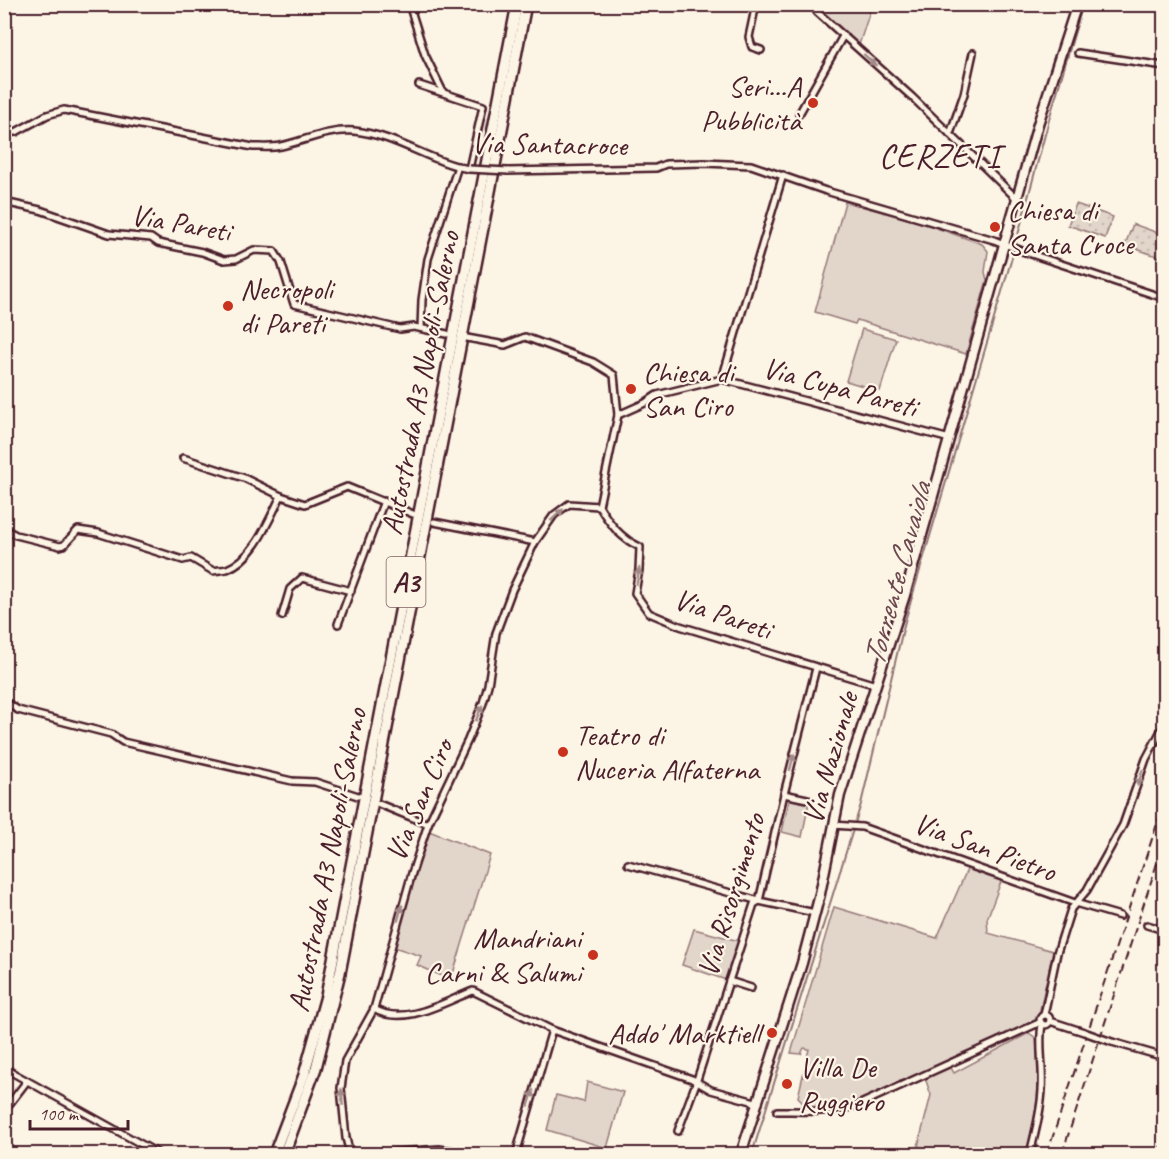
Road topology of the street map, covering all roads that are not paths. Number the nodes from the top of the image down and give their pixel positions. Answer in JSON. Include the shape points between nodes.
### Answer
{"nodes":[{"id":1,"x":409,"y":4,"type":"edge"},
{"id":2,"x":517,"y":4,"type":"edge"},
{"id":3,"x":526,"y":4,"type":"edge"},
{"id":4,"x":756,"y":4,"type":"edge"},
{"id":5,"x":814,"y":4,"type":"edge"},
{"id":6,"x":1077,"y":4,"type":"edge"},
{"id":7,"x":843,"y":36,"type":"junction"},
{"id":8,"x":761,"y":50,"type":"dead end"},
{"id":9,"x":973,"y":53,"type":"dead end"},
{"id":10,"x":1078,"y":53,"type":"dead end"},
{"id":11,"x":1164,"y":66,"type":"edge"},
{"id":12,"x":419,"y":85,"type":"dead end"},
{"id":13,"x":443,"y":92,"type":"junction"},
{"id":14,"x":799,"y":114,"type":"dead end"},
{"id":15,"x":4,"y":133,"type":"edge"},
{"id":16,"x":950,"y":134,"type":"junction"},
{"id":17,"x":458,"y":166,"type":"junction"},
{"id":18,"x":469,"y":169,"type":"junction"},
{"id":19,"x":783,"y":175,"type":"junction"},
{"id":20,"x":1016,"y":198,"type":"junction"},
{"id":21,"x":4,"y":202,"type":"edge"},
{"id":22,"x":1006,"y":243,"type":"junction"},
{"id":23,"x":1164,"y":298,"type":"edge"},
{"id":24,"x":421,"y":328,"type":"junction"},
{"id":25,"x":447,"y":334,"type":"dead end"},
{"id":26,"x":467,"y":338,"type":"dead end"},
{"id":27,"x":722,"y":380,"type":"junction"},
{"id":28,"x":618,"y":415,"type":"junction"},
{"id":29,"x":950,"y":439,"type":"junction"},
{"id":30,"x":183,"y":458,"type":"dead end"},
{"id":31,"x":281,"y":496,"type":"junction"},
{"id":32,"x":384,"y":501,"type":"junction"},
{"id":33,"x":599,"y":506,"type":"junction"},
{"id":34,"x":413,"y":514,"type":"dead end"},
{"id":35,"x":434,"y":522,"type":"dead end"},
{"id":36,"x":4,"y":530,"type":"edge"},
{"id":37,"x":535,"y":542,"type":"junction"},
{"id":38,"x":351,"y":591,"type":"junction"},
{"id":39,"x":282,"y":616,"type":"dead end"},
{"id":40,"x":338,"y":624,"type":"dead end"},
{"id":41,"x":816,"y":668,"type":"junction"},
{"id":42,"x":876,"y":685,"type":"junction"},
{"id":43,"x":4,"y":701,"type":"edge"},
{"id":44,"x":1164,"y":725,"type":"edge"},
{"id":45,"x":784,"y":794,"type":"junction"},
{"id":46,"x":358,"y":796,"type":"dead end"},
{"id":47,"x":807,"y":800,"type":"dead end"},
{"id":48,"x":379,"y":804,"type":"dead end"},
{"id":49,"x":428,"y":824,"type":"junction"},
{"id":50,"x":833,"y":825,"type":"junction"},
{"id":51,"x":628,"y":864,"type":"dead end"},
{"id":52,"x":759,"y":901,"type":"junction"},
{"id":53,"x":1074,"y":903,"type":"junction"},
{"id":54,"x":815,"y":913,"type":"junction"},
{"id":55,"x":1120,"y":916,"type":"dead end"},
{"id":56,"x":1147,"y":925,"type":"dead end"},
{"id":57,"x":1164,"y":930,"type":"edge"},
{"id":58,"x":729,"y":981,"type":"junction"},
{"id":59,"x":751,"y":988,"type":"dead end"},
{"id":60,"x":374,"y":1009,"type":"junction"},
{"id":61,"x":1044,"y":1015,"type":"junction"},
{"id":62,"x":1050,"y":1021,"type":"junction"},
{"id":63,"x":1041,"y":1023,"type":"junction"},
{"id":64,"x":552,"y":1030,"type":"junction"},
{"id":65,"x":1164,"y":1057,"type":"edge"},
{"id":66,"x":4,"y":1068,"type":"edge"},
{"id":67,"x":27,"y":1081,"type":"junction"},
{"id":68,"x":696,"y":1083,"type":"junction"},
{"id":69,"x":759,"y":1103,"type":"junction"},
{"id":70,"x":4,"y":1111,"type":"edge"},
{"id":71,"x":777,"y":1111,"type":"dead end"},
{"id":72,"x":678,"y":1131,"type":"dead end"},
{"id":73,"x":1164,"y":1149,"type":"edge"},
{"id":74,"x":159,"y":1155,"type":"edge"},
{"id":75,"x":274,"y":1155,"type":"edge"},
{"id":76,"x":284,"y":1155,"type":"edge"},
{"id":77,"x":350,"y":1155,"type":"edge"},
{"id":78,"x":373,"y":1155,"type":"edge"},
{"id":79,"x":475,"y":1155,"type":"edge"},
{"id":80,"x":516,"y":1155,"type":"edge"},
{"id":81,"x":741,"y":1155,"type":"edge"},
{"id":82,"x":1030,"y":1155,"type":"edge"},
{"id":83,"x":1162,"y":1155,"type":"edge"}],
"edges":[{"from":1,"to":13,"type":"street","via":[[425,55]]},
{"from":2,"to":75,"type":"highway","name":"Autostrada A3 Napoli-Salerno","number":"A3","via":[[326,996],[304,1075]]},
{"from":3,"to":76,"type":"highway","name":"Autostrada A3 Napoli-Salerno","number":"A3","via":[[340,973],[316,1068]]},
{"from":4,"to":8,"type":"street","via":[[749,40],[752,47]]},
{"from":5,"to":7,"type":"street","via":[[817,12]]},
{"from":6,"to":20,"type":"main road","name":"Via Nazionale"},
{"from":7,"to":14,"type":"street"},
{"from":7,"to":16,"type":"street","one_way":true},
{"from":9,"to":16,"type":"street"},
{"from":10,"to":11,"type":"street"},
{"from":12,"to":13,"type":"street"},
{"from":13,"to":18,"type":"street","via":[[483,106]]},
{"from":15,"to":17,"type":"street","name":"Via Santacroce","via":[[16,132],[47,115],[72,110],[253,147],[278,147],[334,132],[369,133]]},
{"from":16,"to":20,"type":"street"},
{"from":17,"to":18,"type":"street","name":"Via Santacroce"},
{"from":17,"to":24,"type":"street","via":[[428,259]]},
{"from":18,"to":19,"type":"street","name":"Via Santacroce","bridge":true,"via":[[656,168],[704,162],[751,165]]},
{"from":19,"to":22,"type":"street","name":"Via Santacroce"},
{"from":19,"to":27,"type":"street"},
{"from":20,"to":22,"type":"main road","name":"Via Nazionale"},
{"from":21,"to":24,"type":"street","name":"Via Pareti","via":[[109,234],[151,238],[224,260],[254,250],[274,251],[294,304],[392,327]]},
{"from":22,"to":23,"type":"street","name":"Via Santacroce"},
{"from":22,"to":29,"type":"main road","name":"Via Nazionale"},
{"from":24,"to":25,"type":"street","name":"Via Pareti"},
{"from":26,"to":28,"type":"street","via":[[505,345],[525,337],[593,362],[614,375]]},
{"from":27,"to":28,"type":"street","name":"Via Cupa Pareti","via":[[657,394]]},
{"from":27,"to":29,"type":"street","name":"Via Cupa Pareti"},
{"from":28,"to":33,"type":"street"},
{"from":29,"to":42,"type":"main road","name":"Via Nazionale"},
{"from":30,"to":31,"type":"street","via":[[244,478]]},
{"from":31,"to":32,"type":"street","via":[[305,504],[347,488]]},
{"from":31,"to":36,"type":"street","via":[[249,553],[228,569],[213,571],[190,558],[183,560],[98,533],[78,530],[60,546]]},
{"from":32,"to":34,"type":"street"},
{"from":32,"to":38,"type":"street"},
{"from":37,"to":33,"type":"street","name":"Via San Ciro","one_way":true,"via":[[554,515],[569,504]]},
{"from":41,"to":33,"type":"street","name":"Via Pareti","one_way":true,"via":[[649,613],[635,593],[640,547],[612,527]]},
{"from":35,"to":37,"type":"street"},
{"from":49,"to":37,"type":"street","name":"Via San Ciro","one_way":true,"via":[[483,703],[496,633]]},
{"from":38,"to":39,"type":"street","via":[[302,578],[290,589]]},
{"from":38,"to":40,"type":"street"},
{"from":41,"to":42,"type":"street","name":"Via Pareti"},
{"from":45,"to":41,"type":"street","name":"Via Risorgimento","one_way":true},
{"from":42,"to":50,"type":"main road","name":"Via Nazionale"},
{"from":43,"to":46,"type":"street","via":[[18,710],[111,734],[123,742],[292,781],[315,782]]},
{"from":44,"to":53,"type":"street","one_way":true,"via":[[1146,759],[1124,825],[1087,890]]},
{"from":45,"to":47,"type":"street"},
{"from":45,"to":52,"type":"street","name":"Via Risorgimento"},
{"from":48,"to":49,"type":"street"},
{"from":60,"to":49,"type":"street","name":"Via San Ciro","one_way":true},
{"from":50,"to":53,"type":"street","name":"Via San Pietro","via":[[862,827]]},
{"from":50,"to":54,"type":"main road","name":"Via Nazionale"},
{"from":51,"to":52,"type":"street"},
{"from":52,"to":54,"type":"street"},
{"from":52,"to":58,"type":"street","name":"Via Risorgimento","via":[[754,904]]},
{"from":53,"to":55,"type":"street","name":"Via San Pietro"},
{"from":53,"to":61,"type":"street","via":[[1057,953]]},
{"from":54,"to":69,"type":"main road","name":"Via Nazionale"},
{"from":56,"to":57,"type":"street"},
{"from":58,"to":59,"type":"street"},
{"from":58,"to":68,"type":"street","name":"Via Risorgimento"},
{"from":60,"to":64,"type":"street","via":[[383,1014],[414,1014],[473,991]]},
{"from":77,"to":60,"type":"street","name":"Via San Ciro","one_way":true,"via":[[340,1088],[345,1061]]},
{"from":61,"to":62,"type":"street"},
{"from":61,"to":63,"type":"street"},
{"from":62,"to":63,"type":"street","via":[[1046,1025]]},
{"from":62,"to":65,"type":"street","bridge":true},
{"from":63,"to":71,"type":"street","via":[[858,1105],[817,1112]]},
{"from":63,"to":82,"type":"street","via":[[1042,1089]]},
{"from":64,"to":68,"type":"street"},
{"from":80,"to":64,"type":"street","one_way":true},
{"from":66,"to":67,"type":"street"},
{"from":67,"to":70,"type":"street"},
{"from":67,"to":74,"type":"street"},
{"from":68,"to":69,"type":"street"},
{"from":68,"to":72,"type":"street","name":"Via Risorgimento"},
{"from":69,"to":81,"type":"main road","name":"Via Nazionale"},
{"from":73,"to":83,"type":"street"},
{"from":78,"to":79,"type":"street","via":[[439,1149]]}]}
